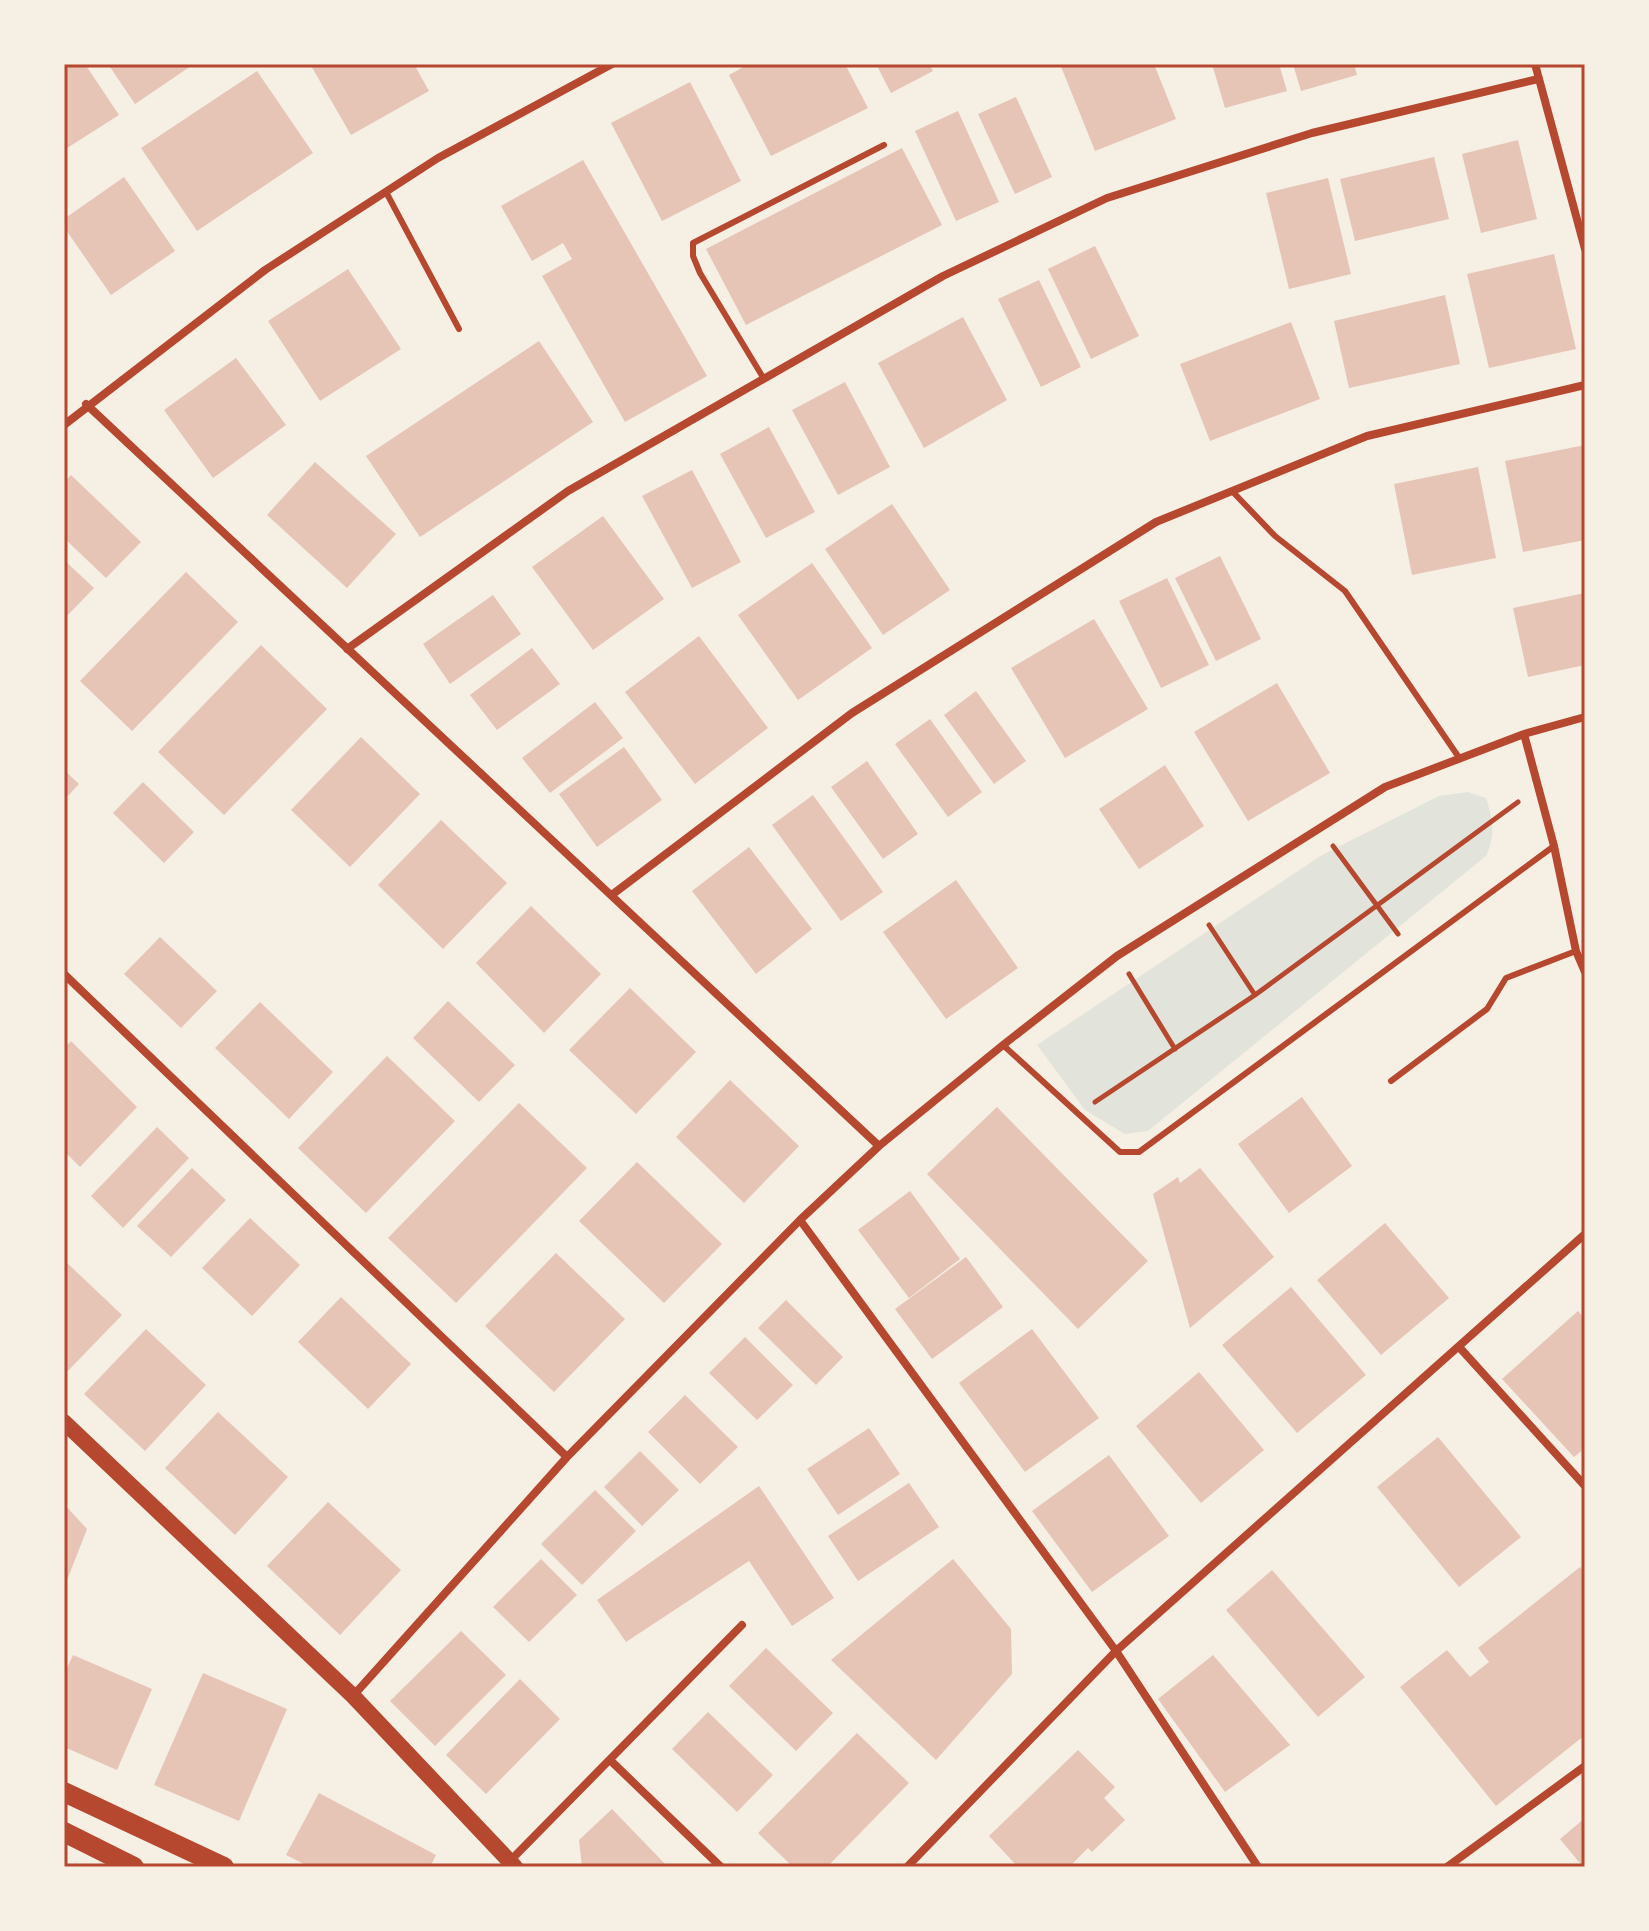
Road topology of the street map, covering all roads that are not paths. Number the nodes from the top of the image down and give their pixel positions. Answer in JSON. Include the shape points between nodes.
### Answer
{"nodes":[{"id":1,"x":612,"y":64,"type":"edge"},
{"id":2,"x":1535,"y":64,"type":"edge"},
{"id":3,"x":1538,"y":79,"type":"junction"},
{"id":4,"x":884,"y":145,"type":"dead end"},
{"id":5,"x":386,"y":192,"type":"junction"},
{"id":6,"x":1585,"y":249,"type":"edge"},
{"id":7,"x":459,"y":329,"type":"dead end"},
{"id":8,"x":764,"y":379,"type":"junction"},
{"id":9,"x":1585,"y":385,"type":"edge"},
{"id":10,"x":86,"y":404,"type":"junction"},
{"id":11,"x":64,"y":425,"type":"edge"},
{"id":12,"x":1232,"y":491,"type":"junction"},
{"id":13,"x":347,"y":649,"type":"junction"},
{"id":14,"x":1585,"y":717,"type":"edge"},
{"id":15,"x":1524,"y":734,"type":"junction"},
{"id":16,"x":1460,"y":759,"type":"junction"},
{"id":17,"x":1554,"y":846,"type":"junction"},
{"id":18,"x":613,"y":894,"type":"junction"},
{"id":19,"x":1576,"y":951,"type":"junction"},
{"id":20,"x":1585,"y":972,"type":"edge"},
{"id":21,"x":64,"y":974,"type":"edge"},
{"id":22,"x":1003,"y":1045,"type":"junction"},
{"id":23,"x":1391,"y":1081,"type":"dead end"},
{"id":24,"x":879,"y":1146,"type":"junction"},
{"id":25,"x":800,"y":1220,"type":"junction"},
{"id":26,"x":1585,"y":1234,"type":"edge"},
{"id":27,"x":1460,"y":1348,"type":"junction"},
{"id":28,"x":64,"y":1422,"type":"edge"},
{"id":29,"x":567,"y":1457,"type":"junction"},
{"id":30,"x":1585,"y":1486,"type":"edge"},
{"id":31,"x":742,"y":1625,"type":"dead end"},
{"id":32,"x":1116,"y":1651,"type":"junction"},
{"id":33,"x":353,"y":1696,"type":"junction"},
{"id":34,"x":610,"y":1760,"type":"junction"},
{"id":35,"x":1585,"y":1766,"type":"edge"},
{"id":36,"x":64,"y":1792,"type":"edge"},
{"id":37,"x":64,"y":1832,"type":"edge"},
{"id":38,"x":512,"y":1864,"type":"edge"},
{"id":39,"x":134,"y":1867,"type":"edge"},
{"id":40,"x":224,"y":1867,"type":"edge"},
{"id":41,"x":721,"y":1867,"type":"edge"},
{"id":42,"x":907,"y":1867,"type":"edge"},
{"id":43,"x":1258,"y":1867,"type":"edge"},
{"id":44,"x":1447,"y":1867,"type":"edge"}],
"edges":[{"from":1,"to":5,"type":"street"},
{"from":2,"to":3,"type":"street"},
{"from":3,"to":6,"type":"street"},
{"from":3,"to":8,"type":"street","via":[[1312,133],[1107,198],[943,276]]},
{"from":4,"to":8,"type":"lane","via":[[693,243],[700,273]]},
{"from":5,"to":7,"type":"lane"},
{"from":5,"to":10,"type":"street","via":[[265,270]]},
{"from":8,"to":13,"type":"street","via":[[568,491]]},
{"from":9,"to":12,"type":"street","via":[[1367,436]]},
{"from":10,"to":11,"type":"street"},
{"from":10,"to":13,"type":"street"},
{"from":12,"to":16,"type":"lane","via":[[1275,536],[1345,591]]},
{"from":12,"to":18,"type":"street","via":[[1156,522],[852,713]]},
{"from":13,"to":18,"type":"street"},
{"from":14,"to":15,"type":"street"},
{"from":15,"to":16,"type":"street"},
{"from":15,"to":17,"type":"street"},
{"from":16,"to":22,"type":"street","via":[[1385,787],[1196,905],[1117,956]]},
{"from":17,"to":19,"type":"street"},
{"from":17,"to":22,"type":"lane","via":[[1139,1152],[1120,1152]]},
{"from":18,"to":24,"type":"street"},
{"from":19,"to":20,"type":"street"},
{"from":19,"to":23,"type":"lane","via":[[1506,978],[1487,1009]]},
{"from":21,"to":29,"type":"street"},
{"from":22,"to":24,"type":"street"},
{"from":24,"to":25,"type":"street"},
{"from":25,"to":29,"type":"street"},
{"from":25,"to":32,"type":"street"},
{"from":26,"to":27,"type":"street"},
{"from":27,"to":30,"type":"street"},
{"from":27,"to":32,"type":"street"},
{"from":28,"to":33,"type":"main road"},
{"from":29,"to":33,"type":"street"},
{"from":31,"to":34,"type":"street"},
{"from":32,"to":42,"type":"street"},
{"from":32,"to":43,"type":"street"},
{"from":33,"to":38,"type":"main road"},
{"from":34,"to":38,"type":"street"},
{"from":34,"to":41,"type":"street"},
{"from":35,"to":44,"type":"street"},
{"from":36,"to":40,"type":"main road"},
{"from":37,"to":39,"type":"main road"}]}
